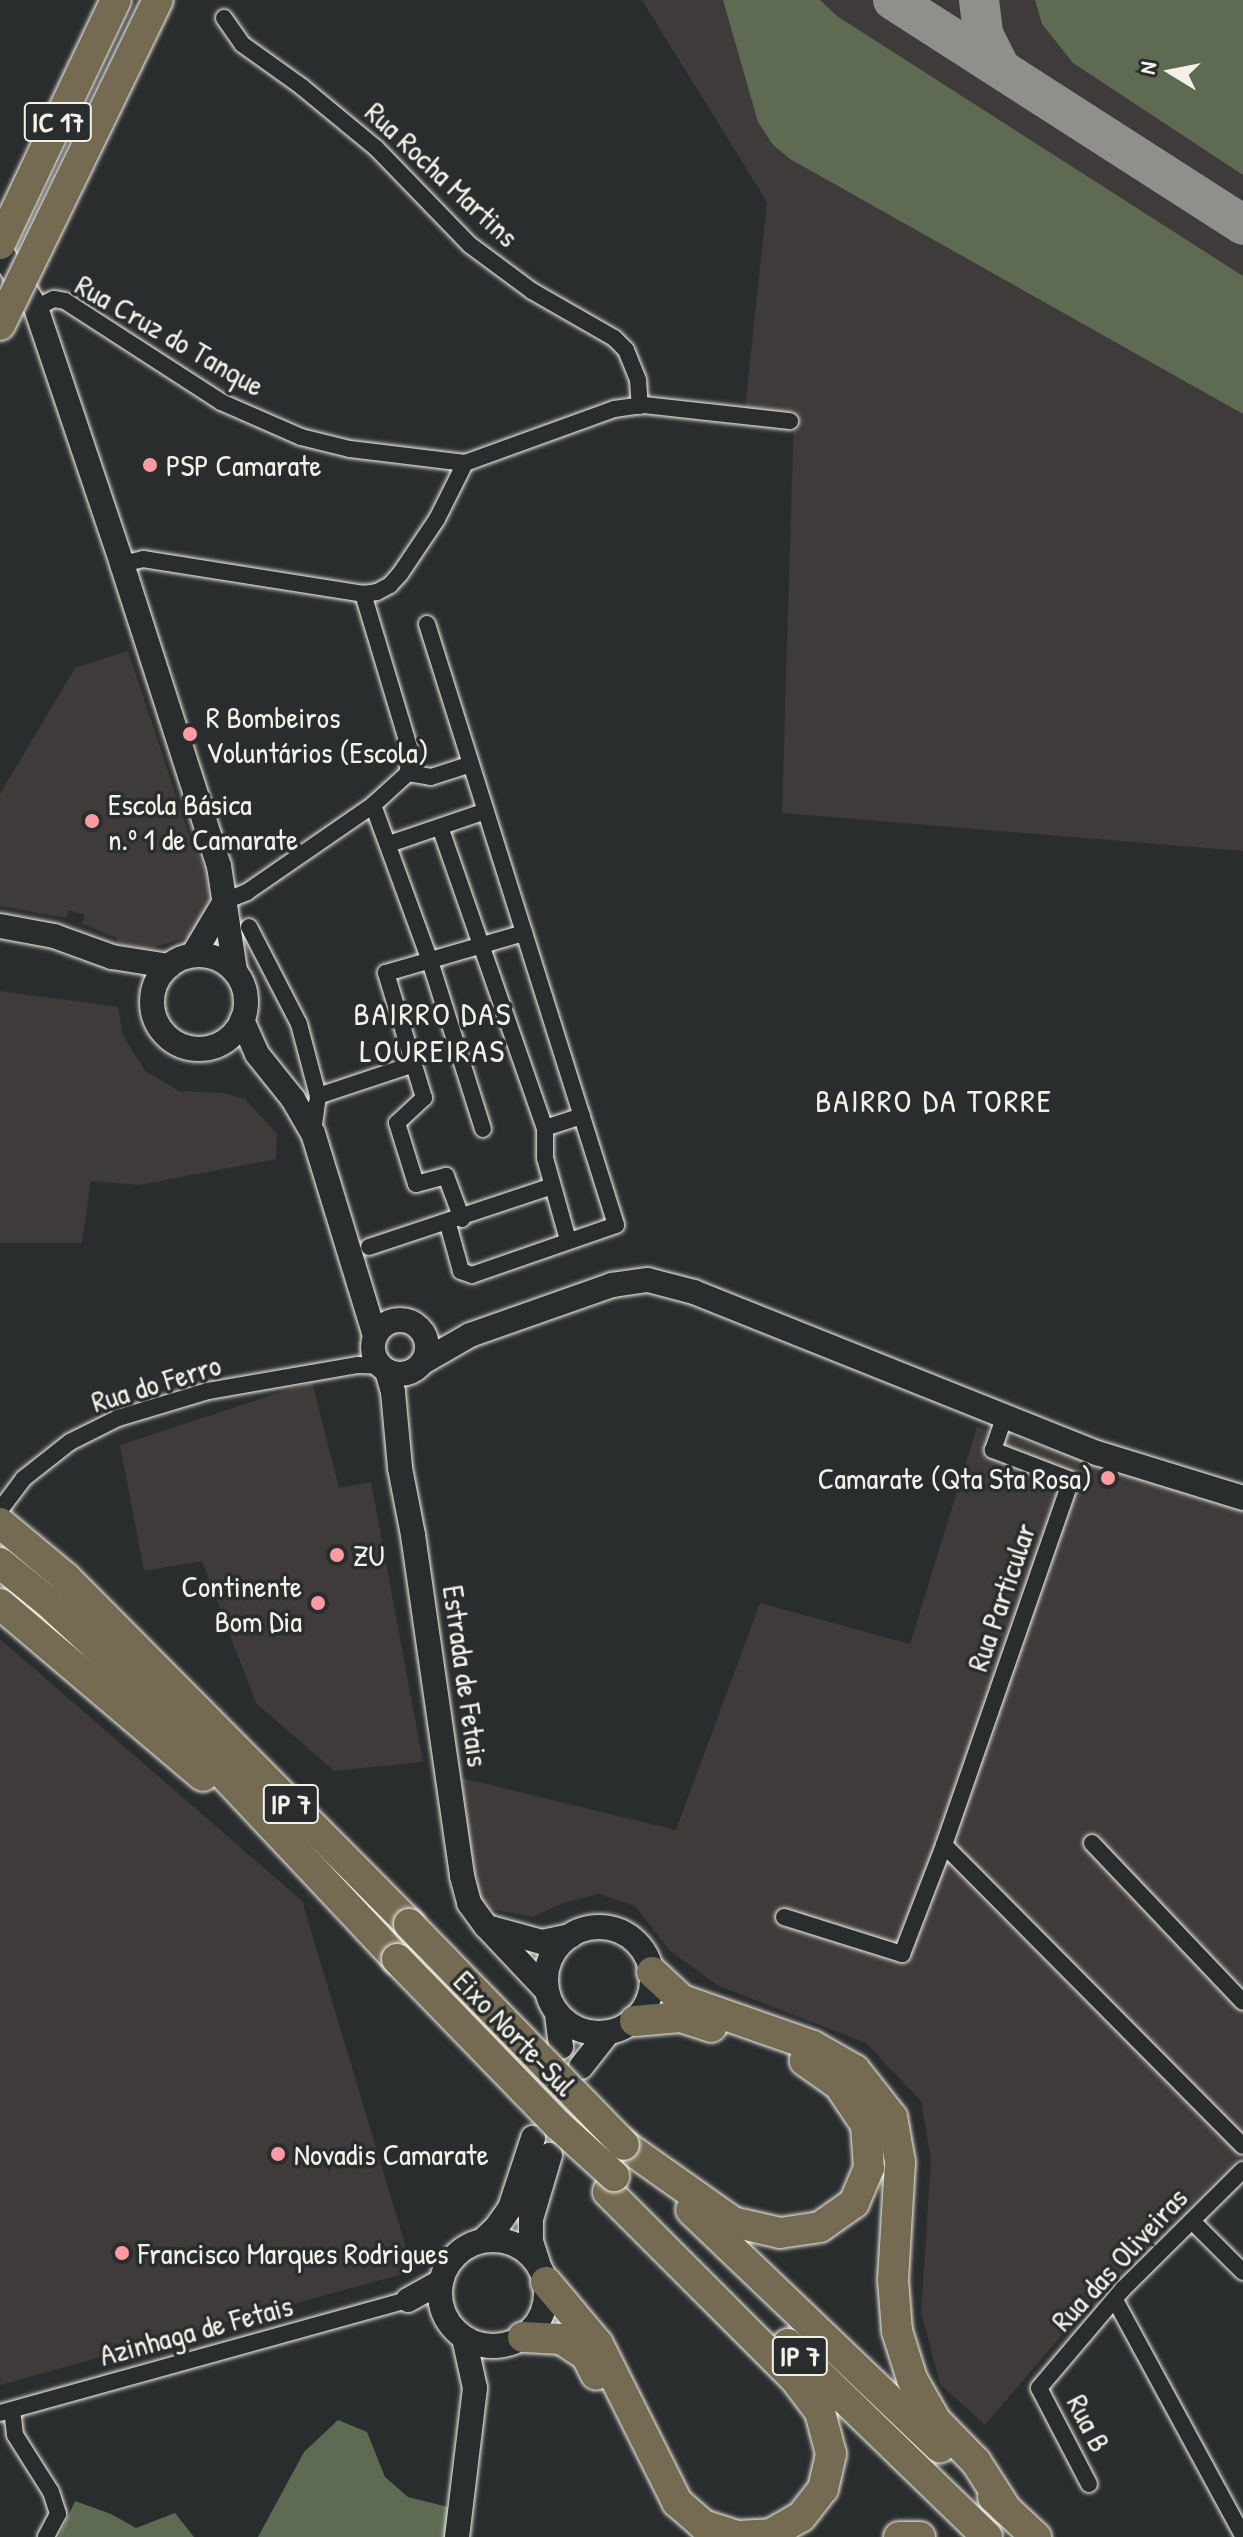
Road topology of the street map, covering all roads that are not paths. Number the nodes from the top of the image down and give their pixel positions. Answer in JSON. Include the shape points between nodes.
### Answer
{"nodes":[{"id":1,"x":116,"y":0,"type":"edge"},
{"id":2,"x":141,"y":0,"type":"edge"},
{"id":3,"x":162,"y":7,"type":"edge"},
{"id":4,"x":224,"y":18,"type":"dead end"},
{"id":5,"x":3,"y":253,"type":"edge"},
{"id":6,"x":36,"y":308,"type":"junction"},
{"id":7,"x":0,"y":325,"type":"edge"},
{"id":8,"x":640,"y":406,"type":"junction"},
{"id":9,"x":790,"y":421,"type":"dead end"},
{"id":10,"x":465,"y":463,"type":"junction"},
{"id":11,"x":122,"y":564,"type":"junction"},
{"id":12,"x":363,"y":594,"type":"junction"},
{"id":13,"x":427,"y":624,"type":"dead end"},
{"id":14,"x":471,"y":764,"type":"junction"},
{"id":15,"x":408,"y":773,"type":"junction"},
{"id":16,"x":373,"y":805,"type":"junction"},
{"id":17,"x":486,"y":811,"type":"junction"},
{"id":18,"x":440,"y":827,"type":"junction"},
{"id":19,"x":389,"y":844,"type":"junction"},
{"id":20,"x":225,"y":901,"type":"junction"},
{"id":21,"x":0,"y":926,"type":"edge"},
{"id":22,"x":249,"y":927,"type":"dead end"},
{"id":23,"x":524,"y":933,"type":"junction"},
{"id":24,"x":480,"y":945,"type":"junction"},
{"id":25,"x":193,"y":955,"type":"junction"},
{"id":26,"x":112,"y":957,"type":"junction"},
{"id":27,"x":430,"y":961,"type":"junction"},
{"id":28,"x":169,"y":966,"type":"junction"},
{"id":29,"x":235,"y":971,"type":"junction"},
{"id":30,"x":152,"y":998,"type":"junction"},
{"id":31,"x":242,"y":1020,"type":"junction"},
{"id":32,"x":214,"y":1046,"type":"junction"},
{"id":33,"x":414,"y":1064,"type":"junction"},
{"id":34,"x":271,"y":1075,"type":"junction"},
{"id":35,"x":318,"y":1096,"type":"junction"},
{"id":36,"x":582,"y":1116,"type":"junction"},
{"id":37,"x":545,"y":1128,"type":"junction"},
{"id":38,"x":483,"y":1129,"type":"dead end"},
{"id":39,"x":313,"y":1133,"type":"junction"},
{"id":40,"x":552,"y":1186,"type":"junction"},
{"id":41,"x":455,"y":1221,"type":"junction"},
{"id":42,"x":568,"y":1240,"type":"junction"},
{"id":43,"x":369,"y":1247,"type":"dead end"},
{"id":44,"x":358,"y":1284,"type":"junction"},
{"id":45,"x":410,"y":1323,"type":"junction"},
{"id":46,"x":470,"y":1335,"type":"junction"},
{"id":47,"x":375,"y":1358,"type":"junction"},
{"id":48,"x":420,"y":1366,"type":"junction"},
{"id":49,"x":1005,"y":1416,"type":"junction"},
{"id":50,"x":396,"y":1429,"type":"junction"},
{"id":51,"x":1243,"y":1498,"type":"edge"},
{"id":52,"x":0,"y":1510,"type":"edge"},
{"id":53,"x":0,"y":1523,"type":"edge"},
{"id":54,"x":0,"y":1563,"type":"edge"},
{"id":55,"x":0,"y":1604,"type":"edge"},
{"id":56,"x":1092,"y":1843,"type":"dead end"},
{"id":57,"x":944,"y":1845,"type":"junction"},
{"id":58,"x":291,"y":1848,"type":"junction"},
{"id":59,"x":784,"y":1917,"type":"dead end"},
{"id":60,"x":486,"y":1926,"type":"junction"},
{"id":61,"x":570,"y":1936,"type":"junction"},
{"id":62,"x":652,"y":1972,"type":"junction"},
{"id":63,"x":547,"y":1991,"type":"junction"},
{"id":64,"x":1243,"y":2002,"type":"edge"},
{"id":65,"x":557,"y":2014,"type":"junction"},
{"id":66,"x":635,"y":2021,"type":"junction"},
{"id":67,"x":607,"y":2034,"type":"junction"},
{"id":68,"x":561,"y":2047,"type":"dead end"},
{"id":69,"x":581,"y":2067,"type":"dead end"},
{"id":70,"x":547,"y":2139,"type":"junction"},
{"id":71,"x":624,"y":2145,"type":"junction"},
{"id":72,"x":1243,"y":2146,"type":"edge"},
{"id":73,"x":1243,"y":2170,"type":"edge"},
{"id":74,"x":611,"y":2184,"type":"junction"},
{"id":75,"x":1192,"y":2221,"type":"junction"},
{"id":76,"x":483,"y":2240,"type":"junction"},
{"id":77,"x":1243,"y":2272,"type":"edge"},
{"id":78,"x":542,"y":2273,"type":"junction"},
{"id":79,"x":441,"y":2293,"type":"junction"},
{"id":80,"x":408,"y":2300,"type":"joint"},
{"id":81,"x":1115,"y":2300,"type":"junction"},
{"id":82,"x":464,"y":2338,"type":"junction"},
{"id":83,"x":514,"y":2341,"type":"junction"},
{"id":84,"x":475,"y":2388,"type":"junction"},
{"id":85,"x":1039,"y":2388,"type":"joint"},
{"id":86,"x":6,"y":2411,"type":"edge"},
{"id":87,"x":1089,"y":2484,"type":"dead end"},
{"id":88,"x":1006,"y":2509,"type":"junction"},
{"id":89,"x":1243,"y":2536,"type":"edge"},
{"id":90,"x":46,"y":2537,"type":"edge"},
{"id":91,"x":457,"y":2537,"type":"edge"},
{"id":92,"x":685,"y":2537,"type":"edge"},
{"id":93,"x":899,"y":2537,"type":"edge"},
{"id":94,"x":920,"y":2537,"type":"edge"},
{"id":95,"x":987,"y":2537,"type":"edge"},
{"id":96,"x":1036,"y":2537,"type":"edge"}],
"edges":[{"from":1,"to":5,"type":"highway","number":"IC 17"},
{"from":2,"to":3,"type":"street"},
{"from":3,"to":7,"type":"highway","number":"IC 17","bridge":true},
{"from":4,"to":8,"type":"street","name":"Rua Rocha Martins","via":[[242,44],[376,148],[470,245],[532,291],[614,338],[632,365]]},
{"from":5,"to":6,"type":"street"},
{"from":6,"to":10,"type":"street","name":"Rua Cruz do Tanque","via":[[54,299],[76,306],[200,390],[301,437]]},
{"from":6,"to":11,"type":"street"},
{"from":8,"to":9,"type":"street","name":"Rua Cruz do Tanque"},
{"from":8,"to":10,"type":"street","name":"Rua Cruz do Tanque","via":[[614,409]]},
{"from":10,"to":12,"type":"street","via":[[437,519],[400,574],[390,585]]},
{"from":11,"to":12,"type":"street","via":[[143,559]]},
{"from":11,"to":20,"type":"street","via":[[219,866]]},
{"from":12,"to":15,"type":"street","via":[[409,747]]},
{"from":13,"to":14,"type":"street"},
{"from":14,"to":15,"type":"street","via":[[431,777]]},
{"from":14,"to":17,"type":"street"},
{"from":15,"to":16,"type":"street"},
{"from":16,"to":19,"type":"street"},
{"from":16,"to":20,"type":"street","via":[[247,892]]},
{"from":17,"to":18,"type":"street"},
{"from":17,"to":23,"type":"street"},
{"from":18,"to":19,"type":"street"},
{"from":18,"to":24,"type":"street"},
{"from":19,"to":27,"type":"street"},
{"from":20,"to":25,"type":"street"},
{"from":20,"to":29,"type":"street"},
{"from":21,"to":26,"type":"street","via":[[54,936]]},
{"from":22,"to":35,"type":"street","via":[[299,1024]]},
{"from":23,"to":24,"type":"street"},
{"from":23,"to":36,"type":"street"},
{"from":24,"to":27,"type":"street"},
{"from":24,"to":37,"type":"street"},
{"from":25,"to":28,"type":"street"},
{"from":25,"to":29,"type":"street","via":[[223,961]]},
{"from":26,"to":28,"type":"street"},
{"from":26,"to":30,"type":"street"},
{"from":27,"to":33,"type":"street","via":[[386,973]]},
{"from":27,"to":38,"type":"street"},
{"from":28,"to":30,"type":"street"},
{"from":29,"to":31,"type":"street","via":[[246,995]]},
{"from":30,"to":32,"type":"street","via":[[160,1028],[170,1039],[199,1049]]},
{"from":31,"to":32,"type":"street"},
{"from":31,"to":34,"type":"street"},
{"from":32,"to":34,"type":"street"},
{"from":33,"to":35,"type":"street"},
{"from":33,"to":41,"type":"street","via":[[424,1098],[397,1123],[416,1184],[446,1176]]},
{"from":34,"to":39,"type":"street","name":"Estrada de Fetais"},
{"from":35,"to":39,"type":"street"},
{"from":36,"to":37,"type":"street"},
{"from":36,"to":42,"type":"street","via":[[616,1225]]},
{"from":37,"to":40,"type":"street"},
{"from":39,"to":44,"type":"street","name":"Estrada de Fetais"},
{"from":40,"to":41,"type":"street"},
{"from":40,"to":42,"type":"street"},
{"from":41,"to":42,"type":"street","via":[[461,1271],[472,1275]]},
{"from":41,"to":43,"type":"street"},
{"from":44,"to":45,"type":"street"},
{"from":44,"to":47,"type":"street","name":"Estrada de Fetais"},
{"from":45,"to":46,"type":"street"},
{"from":45,"to":47,"type":"street","via":[[386,1324]]},
{"from":45,"to":48,"type":"street","via":[[427,1344]]},
{"from":46,"to":48,"type":"street"},
{"from":46,"to":49,"type":"street","via":[[612,1285],[648,1280],[694,1292]]},
{"from":47,"to":48,"type":"street","via":[[397,1374]]},
{"from":47,"to":50,"type":"street","name":"Estrada de Fetais"},
{"from":47,"to":52,"type":"street","name":"Rua do Ferro","via":[[208,1391],[118,1418],[70,1442],[23,1479]]},
{"from":48,"to":50,"type":"street","name":"Estrada de Fetais"},
{"from":49,"to":51,"type":"street","via":[[1097,1453]]},
{"from":49,"to":57,"type":"street","name":"Rua Particular","via":[[993,1450],[1071,1480]]},
{"from":50,"to":60,"type":"street","name":"Estrada de Fetais","via":[[462,1876],[469,1903]]},
{"from":53,"to":71,"type":"highway","name":"Eixo Norte-Sul","number":"IP 7","bridge":true,"via":[[66,1578]]},
{"from":54,"to":58,"type":"highway","via":[[149,1695]]},
{"from":55,"to":58,"type":"highway"},
{"from":56,"to":64,"type":"street"},
{"from":57,"to":59,"type":"street","name":"Rua Particular","via":[[902,1954]]},
{"from":57,"to":72,"type":"street"},
{"from":58,"to":70,"type":"highway","name":"Eixo Norte-Sul","number":"IP 7","bridge":true,"via":[[397,1959]]},
{"from":60,"to":61,"type":"street","via":[[542,1942]]},
{"from":60,"to":63,"type":"street","name":"Estrada de Fetais"},
{"from":61,"to":62,"type":"street","via":[[589,1928],[621,1932],[645,1952]]},
{"from":61,"to":63,"type":"street","via":[[551,1960]]},
{"from":62,"to":66,"type":"street","via":[[649,1998]]},
{"from":62,"to":88,"type":"highway","via":[[682,2000],[813,2046],[855,2070],[892,2117],[900,2162],[893,2280],[897,2331],[912,2379],[936,2421],[976,2462]]},
{"from":63,"to":65,"type":"street"},
{"from":65,"to":67,"type":"street","via":[[580,2030]]},
{"from":65,"to":68,"type":"street"},
{"from":66,"to":67,"type":"street"},
{"from":66,"to":71,"type":"highway","via":[[681,2017],[809,2062],[839,2085],[866,2125],[869,2168],[854,2203],[820,2227],[780,2233],[733,2222]]},
{"from":67,"to":69,"type":"street"},
{"from":70,"to":74,"type":"highway","name":"Eixo Norte-Sul","number":"IP 7","bridge":true},
{"from":70,"to":76,"type":"street","via":[[510,2208]]},
{"from":70,"to":78,"type":"street","via":[[531,2219],[531,2242]]},
{"from":71,"to":88,"type":"highway","name":"Eixo Norte-Sul","number":"IP 7"},
{"from":73,"to":75,"type":"street","name":"Rua das Oliveiras"},
{"from":74,"to":78,"type":"highway","via":[[820,2412],[831,2454],[823,2489],[801,2517],[771,2534],[737,2536],[703,2525],[677,2502],[598,2344]]},
{"from":74,"to":95,"type":"highway","name":"Eixo Norte-Sul","number":"IP 7"},
{"from":75,"to":77,"type":"street"},
{"from":75,"to":81,"type":"street","name":"Rua das Oliveiras"},
{"from":76,"to":78,"type":"street","via":[[504,2240],[523,2248]]},
{"from":76,"to":79,"type":"street","via":[[456,2256]]},
{"from":78,"to":83,"type":"street","via":[[546,2303],[538,2323]]},
{"from":79,"to":80,"type":"street"},
{"from":79,"to":82,"type":"street","via":[[449,2323]]},
{"from":80,"to":86,"type":"street","name":"Azinhaga de Fetais"},
{"from":81,"to":85,"type":"street","name":"Rua das Oliveiras"},
{"from":81,"to":89,"type":"street"},
{"from":82,"to":83,"type":"street","via":[[483,2345]]},
{"from":82,"to":84,"type":"street"},
{"from":83,"to":84,"type":"street","via":[[489,2361]]},
{"from":83,"to":92,"type":"highway","via":[[561,2339],[586,2355],[668,2520]]},
{"from":84,"to":91,"type":"street"},
{"from":85,"to":87,"type":"street","name":"Rua B"},
{"from":86,"to":90,"type":"street","via":[[58,2514]]},
{"from":88,"to":96,"type":"highway","name":"Eixo Norte-Sul","number":"IP 7"},
{"from":93,"to":94,"type":"highway"}]}
